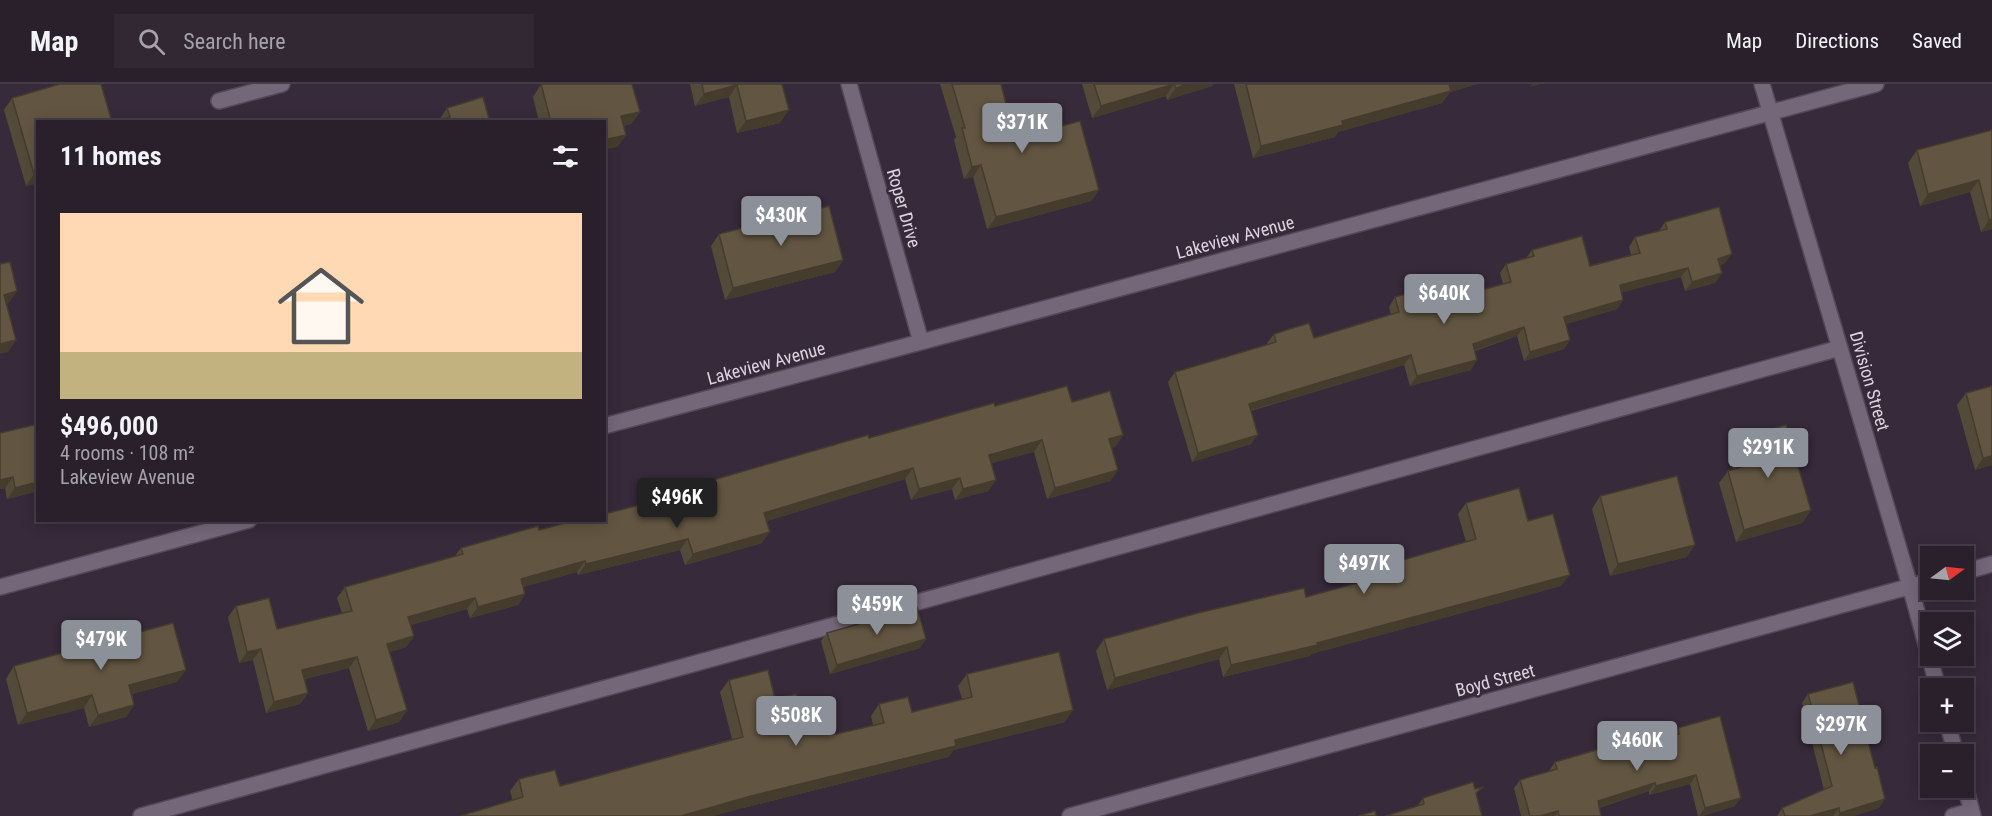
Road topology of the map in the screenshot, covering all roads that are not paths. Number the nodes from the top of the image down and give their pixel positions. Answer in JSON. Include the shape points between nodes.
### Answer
{"nodes":[{"id":1,"x":282,"y":84,"type":"edge"},
{"id":2,"x":849,"y":84,"type":"edge"},
{"id":3,"x":1762,"y":84,"type":"edge"},
{"id":4,"x":1876,"y":84,"type":"edge"},
{"id":5,"x":219,"y":101,"type":"dead end"},
{"id":6,"x":1770,"y":113,"type":"junction"},
{"id":7,"x":921,"y":342,"type":"junction"},
{"id":8,"x":1839,"y":348,"type":"junction"},
{"id":9,"x":606,"y":425,"type":"edge"},
{"id":10,"x":242,"y":522,"type":"edge"},
{"id":11,"x":1992,"y":564,"type":"edge"},
{"id":12,"x":1974,"y":569,"type":"edge"},
{"id":13,"x":1920,"y":584,"type":"edge"},
{"id":14,"x":1910,"y":586,"type":"junction"},
{"id":15,"x":0,"y":587,"type":"edge"},
{"id":16,"x":1935,"y":678,"type":"edge"},
{"id":17,"x":1968,"y":798,"type":"edge"},
{"id":18,"x":1972,"y":814,"type":"edge"},
{"id":19,"x":141,"y":816,"type":"edge"},
{"id":20,"x":1070,"y":816,"type":"edge"},
{"id":21,"x":1953,"y":816,"type":"edge"}],
"edges":[{"from":1,"to":5,"type":"street"},
{"from":2,"to":7,"type":"street","name":"Roper Drive"},
{"from":3,"to":6,"type":"street","name":"Division Street"},
{"from":4,"to":6,"type":"street","name":"Lakeview Avenue"},
{"from":6,"to":7,"type":"street","name":"Lakeview Avenue"},
{"from":6,"to":8,"type":"street","name":"Division Street"},
{"from":7,"to":9,"type":"street","name":"Lakeview Avenue"},
{"from":8,"to":14,"type":"street","name":"Division Street"},
{"from":8,"to":19,"type":"street"},
{"from":10,"to":15,"type":"street"},
{"from":11,"to":12,"type":"street"},
{"from":13,"to":14,"type":"street","name":"Boyd Street"},
{"from":14,"to":16,"type":"street","name":"Division Street"},
{"from":14,"to":20,"type":"street","name":"Boyd Street"},
{"from":17,"to":18,"type":"street"},
{"from":18,"to":21,"type":"street"}]}
